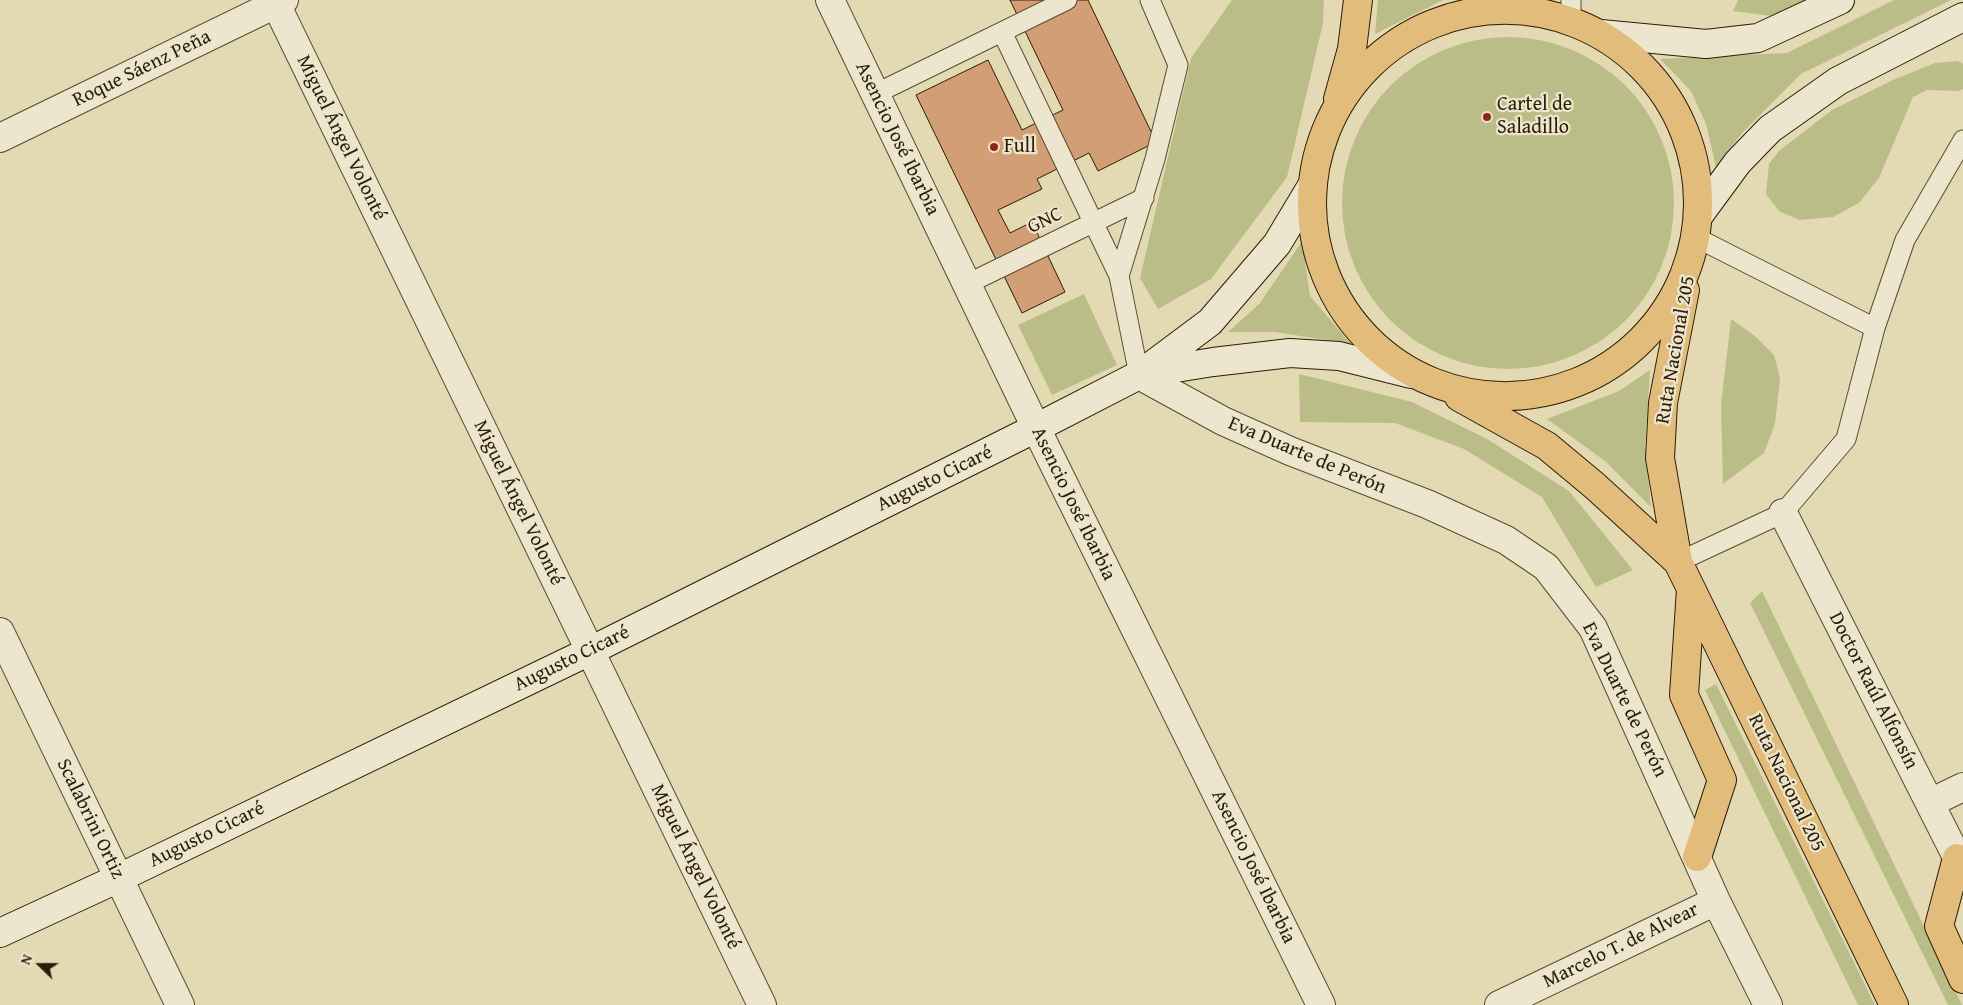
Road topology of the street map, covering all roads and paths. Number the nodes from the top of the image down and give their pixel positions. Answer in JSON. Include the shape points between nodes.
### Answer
{"nodes":[{"id":1,"x":830,"y":0,"type":"edge"},
{"id":2,"x":1067,"y":0,"type":"edge"},
{"id":3,"x":1150,"y":0,"type":"edge"},
{"id":4,"x":1358,"y":0,"type":"edge"},
{"id":5,"x":1840,"y":0,"type":"edge"},
{"id":6,"x":278,"y":1,"type":"edge"},
{"id":7,"x":1530,"y":6,"type":"edge"},
{"id":8,"x":1571,"y":10,"type":"edge"},
{"id":9,"x":1963,"y":17,"type":"edge"},
{"id":10,"x":1002,"y":32,"type":"junction"},
{"id":11,"x":1601,"y":34,"type":"junction"},
{"id":12,"x":875,"y":94,"type":"junction"},
{"id":13,"x":1333,"y":114,"type":"junction"},
{"id":14,"x":0,"y":138,"type":"edge"},
{"id":15,"x":1963,"y":140,"type":"edge"},
{"id":16,"x":1313,"y":184,"type":"junction"},
{"id":17,"x":1144,"y":198,"type":"junction"},
{"id":18,"x":1094,"y":223,"type":"junction"},
{"id":19,"x":1695,"y":236,"type":"junction"},
{"id":20,"x":1119,"y":276,"type":"junction"},
{"id":21,"x":967,"y":284,"type":"junction"},
{"id":22,"x":1875,"y":328,"type":"junction"},
{"id":23,"x":1411,"y":374,"type":"junction"},
{"id":24,"x":1139,"y":375,"type":"junction"},
{"id":25,"x":1443,"y":388,"type":"junction"},
{"id":26,"x":1036,"y":428,"type":"junction"},
{"id":27,"x":1783,"y":513,"type":"junction"},
{"id":28,"x":1678,"y":562,"type":"junction"},
{"id":29,"x":1691,"y":587,"type":"junction"},
{"id":30,"x":0,"y":632,"type":"edge"},
{"id":31,"x":590,"y":651,"type":"junction"},
{"id":32,"x":1963,"y":787,"type":"edge"},
{"id":33,"x":1930,"y":804,"type":"junction"},
{"id":34,"x":1697,"y":857,"type":"junction"},
{"id":35,"x":1960,"y":864,"type":"edge"},
{"id":36,"x":118,"y":878,"type":"junction"},
{"id":37,"x":1716,"y":901,"type":"junction"},
{"id":38,"x":0,"y":932,"type":"edge"},
{"id":39,"x":1963,"y":979,"type":"edge"},
{"id":40,"x":180,"y":1005,"type":"edge"},
{"id":41,"x":762,"y":1005,"type":"edge"},
{"id":42,"x":1321,"y":1005,"type":"edge"},
{"id":43,"x":1499,"y":1005,"type":"edge"},
{"id":44,"x":1768,"y":1005,"type":"edge"},
{"id":45,"x":1894,"y":1005,"type":"edge"}],
"edges":[{"from":1,"to":12,"type":"street","name":"Asencio José Ibarbia"},
{"from":2,"to":10,"type":"lane"},
{"from":3,"to":17,"type":"lane","via":[[1178,65]]},
{"from":4,"to":13,"type":"main road","name":"Ruta Nacional 205","via":[[1352,49]]},
{"from":5,"to":11,"type":"street","via":[[1758,38],[1706,44]]},
{"from":6,"to":14,"type":"street","name":"Roque Sáenz Peña"},
{"from":6,"to":31,"type":"street","name":"Miguel Ángel Volonté"},
{"from":7,"to":8,"type":"main road","name":"Ruta Nacional 205"},
{"from":7,"to":13,"type":"main road","name":"Ruta Nacional 205","via":[[1478,11],[1420,29],[1370,65]]},
{"from":8,"to":11,"type":"main road","name":"Ruta Nacional 205"},
{"from":9,"to":19,"type":"street","via":[[1838,81],[1770,129],[1738,162]]},
{"from":10,"to":12,"type":"lane"},
{"from":10,"to":18,"type":"lane"},
{"from":11,"to":19,"type":"main road","name":"Ruta Nacional 205","via":[[1644,66],[1676,110],[1695,161]]},
{"from":12,"to":21,"type":"street","name":"Asencio José Ibarbia"},
{"from":13,"to":16,"type":"main road","name":"Ruta Nacional 205","via":[[1320,148]]},
{"from":15,"to":22,"type":"lane","via":[[1905,240]]},
{"from":16,"to":23,"type":"main road","name":"Ruta Nacional 205","via":[[1315,241],[1333,294],[1367,340]]},
{"from":16,"to":24,"type":"street","via":[[1277,244],[1210,322]]},
{"from":17,"to":18,"type":"lane","name":"GNC"},
{"from":17,"to":20,"type":"lane"},
{"from":18,"to":20,"type":"lane"},
{"from":18,"to":21,"type":"lane","name":"GNC"},
{"from":19,"to":22,"type":"lane"},
{"from":19,"to":25,"type":"main road","name":"Ruta Nacional 205","via":[[1665,313],[1622,359],[1566,388],[1513,397]]},
{"from":19,"to":28,"type":"main road","name":"Ruta Nacional 205","via":[[1663,403],[1660,458]]},
{"from":20,"to":24,"type":"lane"},
{"from":21,"to":26,"type":"street","name":"Asencio José Ibarbia"},
{"from":22,"to":27,"type":"lane","via":[[1846,439]]},
{"from":23,"to":24,"type":"street","via":[[1339,356],[1290,353]]},
{"from":23,"to":25,"type":"main road","name":"Ruta Nacional 205"},
{"from":24,"to":26,"type":"street","name":"Augusto Cicaré"},
{"from":24,"to":34,"type":"street","name":"Eva Duarte de Perón","via":[[1223,421],[1290,451],[1427,504],[1506,540],[1546,567],[1594,628]]},
{"from":25,"to":28,"type":"main road","name":"Ruta Nacional 205","via":[[1547,446]]},
{"from":26,"to":31,"type":"street","name":"Augusto Cicaré"},
{"from":26,"to":42,"type":"street","name":"Asencio José Ibarbia"},
{"from":27,"to":28,"type":"lane"},
{"from":27,"to":33,"type":"street","name":"Doctor Raúl Alfonsín"},
{"from":28,"to":29,"type":"main road","name":"Ruta Nacional 205"},
{"from":29,"to":34,"type":"main road","via":[[1684,695],[1722,780]]},
{"from":29,"to":45,"type":"main road","name":"Ruta Nacional 205"},
{"from":30,"to":36,"type":"street","name":"Scalabrini Ortiz"},
{"from":31,"to":36,"type":"street","name":"Augusto Cicaré"},
{"from":31,"to":41,"type":"street","name":"Miguel Ángel Volonté"},
{"from":32,"to":33,"type":"street"},
{"from":33,"to":35,"type":"street","name":"Doctor Raúl Alfonsín"},
{"from":34,"to":37,"type":"street","name":"Eva Duarte de Perón"},
{"from":35,"to":39,"type":"main road","via":[[1939,926]]},
{"from":36,"to":38,"type":"street","name":"Augusto Cicaré"},
{"from":36,"to":40,"type":"street","name":"Scalabrini Ortiz"},
{"from":37,"to":43,"type":"street","name":"Marcelo T. de Alvear"},
{"from":37,"to":44,"type":"street","name":"Eva Duarte de Perón"}]}
